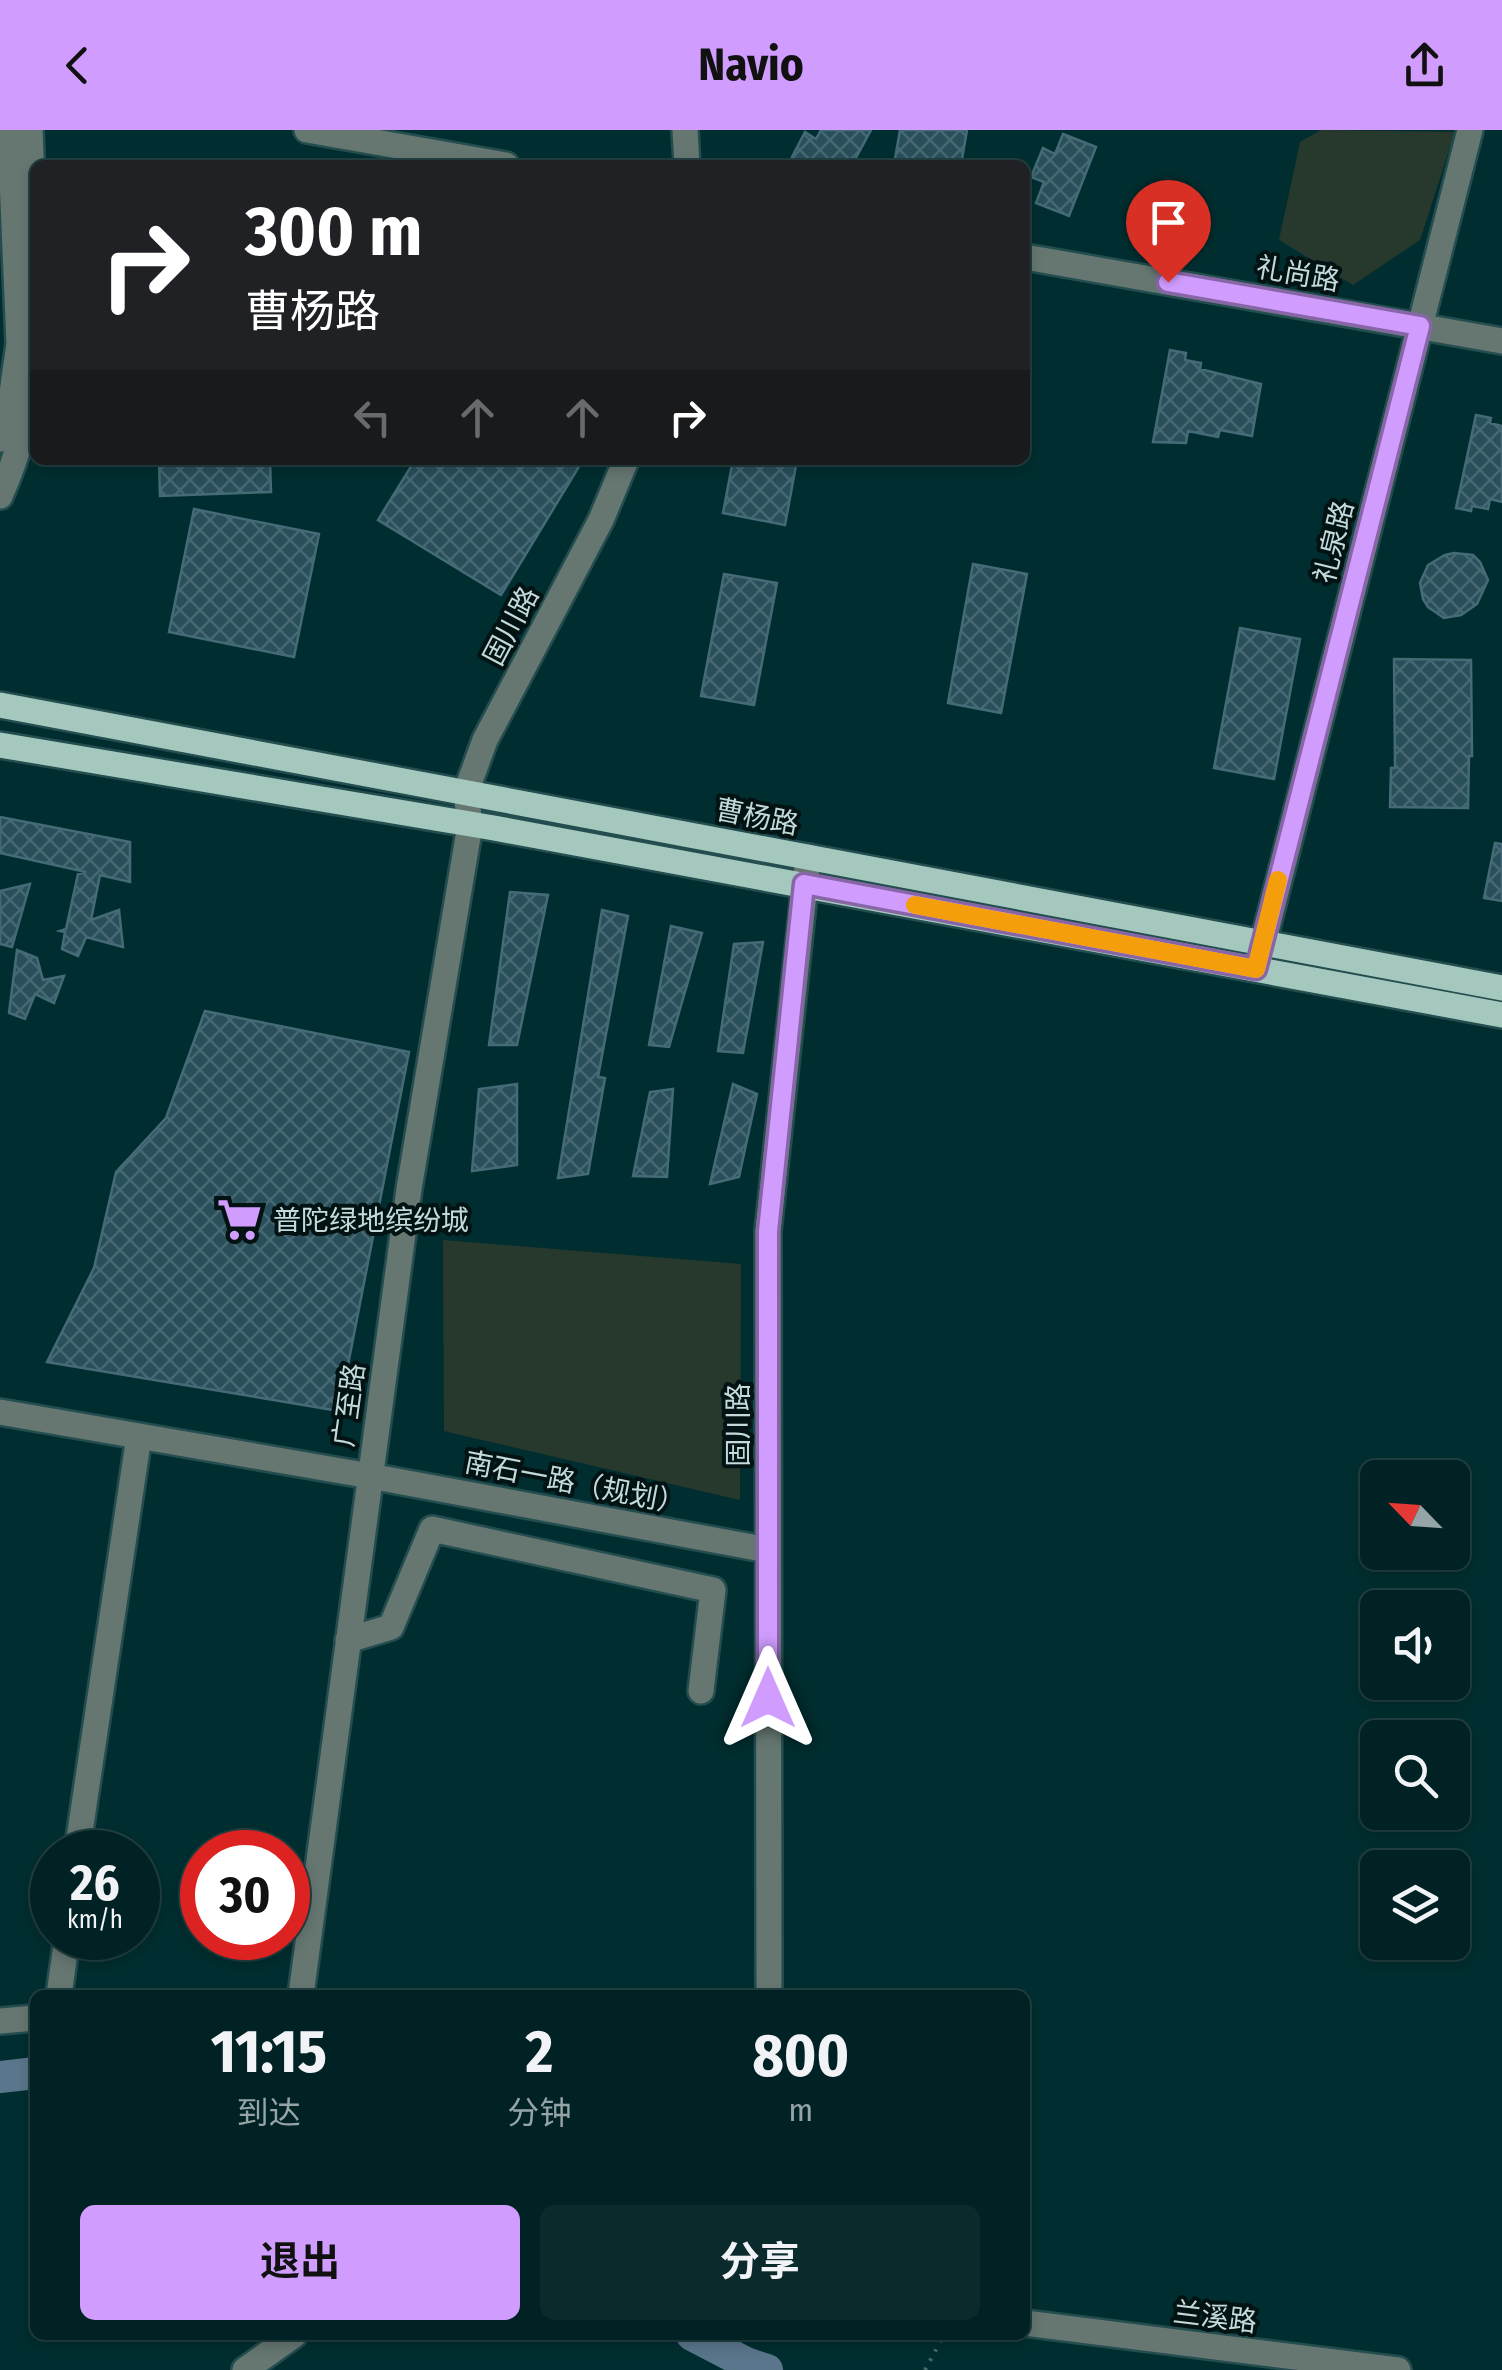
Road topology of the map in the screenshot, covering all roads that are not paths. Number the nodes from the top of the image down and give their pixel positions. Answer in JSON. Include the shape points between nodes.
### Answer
{"nodes":[{"id":1,"x":10,"y":130,"type":"edge"},
{"id":2,"x":30,"y":130,"type":"edge"},
{"id":3,"x":307,"y":130,"type":"edge"},
{"id":4,"x":685,"y":130,"type":"edge"},
{"id":5,"x":1470,"y":130,"type":"edge"},
{"id":6,"x":31,"y":160,"type":"edge"},
{"id":7,"x":478,"y":160,"type":"edge"},
{"id":8,"x":687,"y":160,"type":"edge"},
{"id":9,"x":1030,"y":257,"type":"edge"},
{"id":10,"x":1420,"y":326,"type":"junction"},
{"id":11,"x":1502,"y":340,"type":"edge"},
{"id":12,"x":30,"y":408,"type":"edge"},
{"id":13,"x":0,"y":439,"type":"edge"},
{"id":14,"x":624,"y":465,"type":"edge"},
{"id":15,"x":0,"y":496,"type":"edge"},
{"id":16,"x":0,"y":705,"type":"edge"},
{"id":17,"x":0,"y":746,"type":"edge"},
{"id":18,"x":466,"y":792,"type":"junction"},
{"id":19,"x":470,"y":825,"type":"junction"},
{"id":20,"x":808,"y":857,"type":"junction"},
{"id":21,"x":804,"y":884,"type":"junction"},
{"id":22,"x":1262,"y":943,"type":"junction"},
{"id":23,"x":1256,"y":969,"type":"junction"},
{"id":24,"x":1502,"y":988,"type":"edge"},
{"id":25,"x":1502,"y":1015,"type":"edge"},
{"id":26,"x":0,"y":1412,"type":"edge"},
{"id":27,"x":139,"y":1436,"type":"junction"},
{"id":28,"x":370,"y":1476,"type":"junction"},
{"id":29,"x":768,"y":1550,"type":"junction"},
{"id":30,"x":348,"y":1640,"type":"junction"},
{"id":31,"x":701,"y":1691,"type":"dead end"},
{"id":32,"x":81,"y":1830,"type":"edge"},
{"id":33,"x":63,"y":1960,"type":"edge"},
{"id":34,"x":60,"y":1990,"type":"edge"},
{"id":35,"x":302,"y":1990,"type":"edge"},
{"id":36,"x":769,"y":1990,"type":"edge"},
{"id":37,"x":30,"y":2018,"type":"edge"},
{"id":38,"x":0,"y":2021,"type":"edge"},
{"id":39,"x":1030,"y":2324,"type":"edge"},
{"id":40,"x":287,"y":2340,"type":"edge"},
{"id":41,"x":245,"y":2370,"type":"edge"},
{"id":42,"x":1398,"y":2370,"type":"edge"}],
"edges":[{"from":1,"to":13,"type":"street","via":[[19,344]]},
{"from":2,"to":6,"type":"street"},
{"from":3,"to":7,"type":"street"},
{"from":4,"to":8,"type":"street"},
{"from":5,"to":10,"type":"street","name":"礼泉路"},
{"from":9,"to":10,"type":"street","name":"礼尚路"},
{"from":10,"to":11,"type":"street","name":"礼尚路"},
{"from":10,"to":22,"type":"street","name":"礼泉路"},
{"from":12,"to":15,"type":"street"},
{"from":14,"to":18,"type":"street","name":"固川路","via":[[602,520],[485,740]]},
{"from":16,"to":18,"type":"main road","name":"曹杨路"},
{"from":17,"to":19,"type":"main road","name":"曹杨路"},
{"from":18,"to":19,"type":"street","name":"固川路"},
{"from":18,"to":20,"type":"main road","name":"曹杨路"},
{"from":19,"to":21,"type":"main road","name":"曹杨路"},
{"from":19,"to":28,"type":"street","name":"广至路","via":[[409,1189]]},
{"from":20,"to":21,"type":"street","name":"固川路"},
{"from":20,"to":22,"type":"main road","name":"曹杨路"},
{"from":21,"to":23,"type":"main road","name":"曹杨路"},
{"from":21,"to":29,"type":"street","name":"固川路","via":[[768,1231]]},
{"from":22,"to":23,"type":"street","name":"礼泉路"},
{"from":22,"to":24,"type":"main road","name":"曹杨路"},
{"from":23,"to":25,"type":"main road","name":"曹杨路"},
{"from":26,"to":27,"type":"street","name":"南石一路（规划）"},
{"from":27,"to":28,"type":"street","name":"南石一路（规划）"},
{"from":27,"to":32,"type":"street"},
{"from":28,"to":29,"type":"street","name":"南石一路（规划）"},
{"from":28,"to":30,"type":"street","name":"广至路"},
{"from":29,"to":36,"type":"street","name":"固川路"},
{"from":30,"to":31,"type":"street","via":[[390,1627],[432,1529],[713,1590]]},
{"from":30,"to":35,"type":"street","name":"广至路"},
{"from":33,"to":34,"type":"street"},
{"from":37,"to":38,"type":"street"},
{"from":39,"to":42,"type":"street","name":"兰溪路"},
{"from":40,"to":41,"type":"street"}]}
